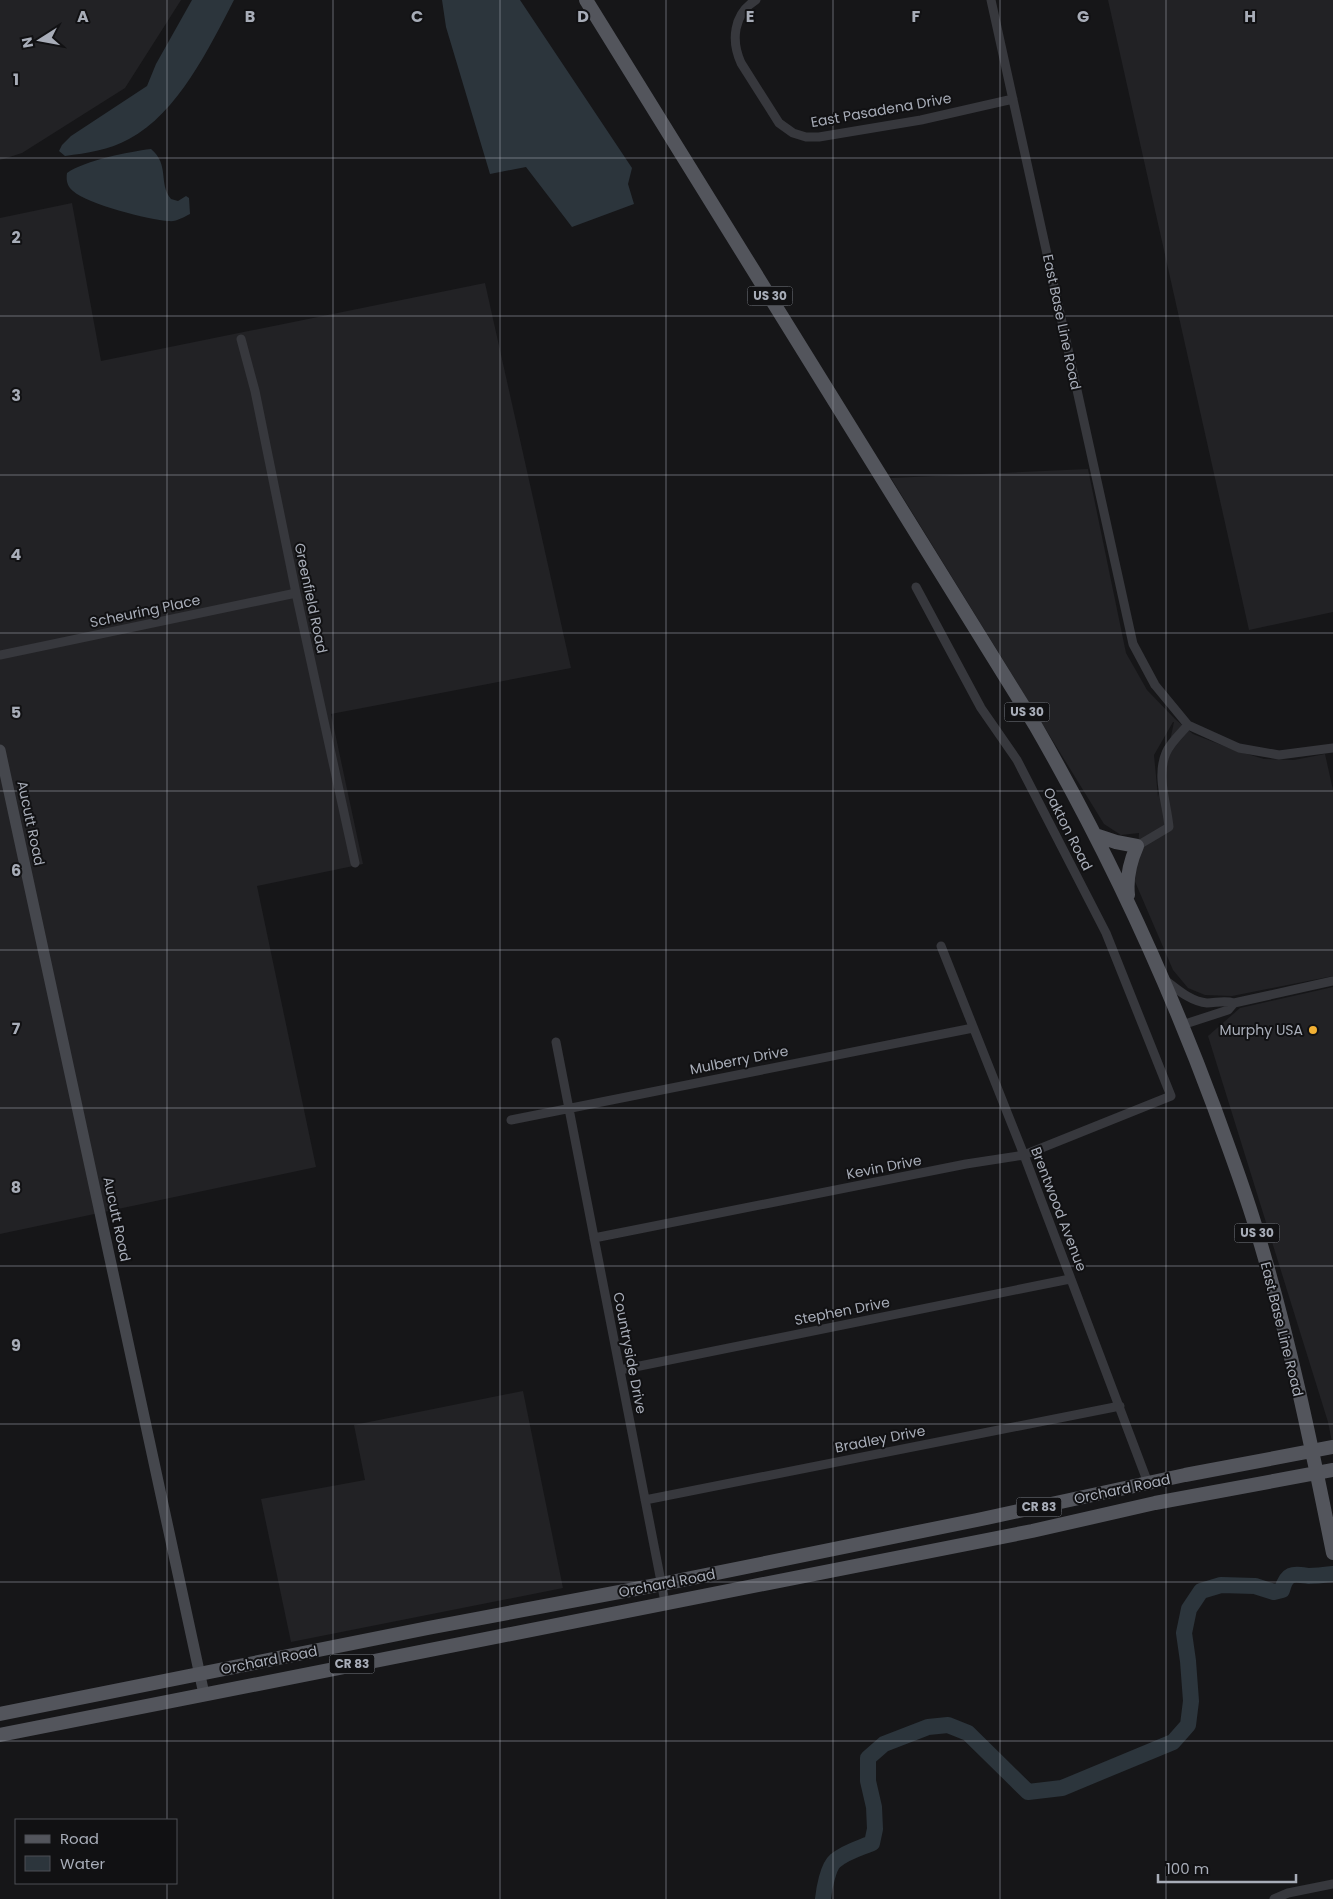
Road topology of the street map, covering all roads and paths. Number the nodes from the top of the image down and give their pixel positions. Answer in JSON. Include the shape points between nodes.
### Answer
{"nodes":[{"id":1,"x":586,"y":0,"type":"edge"},
{"id":2,"x":756,"y":0,"type":"edge"},
{"id":3,"x":991,"y":0,"type":"edge"},
{"id":4,"x":1013,"y":99,"type":"junction"},
{"id":5,"x":241,"y":339,"type":"dead end"},
{"id":6,"x":916,"y":587,"type":"dead end"},
{"id":7,"x":296,"y":593,"type":"junction"},
{"id":8,"x":0,"y":655,"type":"edge"},
{"id":9,"x":1188,"y":725,"type":"junction"},
{"id":10,"x":1333,"y":748,"type":"edge"},
{"id":11,"x":0,"y":750,"type":"edge"},
{"id":12,"x":1095,"y":835,"type":"junction"},
{"id":13,"x":1137,"y":846,"type":"junction"},
{"id":14,"x":355,"y":863,"type":"dead end"},
{"id":15,"x":1130,"y":906,"type":"junction"},
{"id":16,"x":941,"y":946,"type":"dead end"},
{"id":17,"x":1164,"y":980,"type":"junction"},
{"id":18,"x":1333,"y":981,"type":"edge"},
{"id":19,"x":1234,"y":1003,"type":"junction"},
{"id":20,"x":1182,"y":1025,"type":"junction"},
{"id":21,"x":973,"y":1028,"type":"junction"},
{"id":22,"x":556,"y":1042,"type":"dead end"},
{"id":23,"x":1171,"y":1096,"type":"joint"},
{"id":24,"x":569,"y":1108,"type":"junction"},
{"id":25,"x":511,"y":1120,"type":"dead end"},
{"id":26,"x":1024,"y":1155,"type":"junction"},
{"id":27,"x":594,"y":1238,"type":"junction"},
{"id":28,"x":1070,"y":1279,"type":"junction"},
{"id":29,"x":620,"y":1370,"type":"junction"},
{"id":30,"x":1120,"y":1406,"type":"junction"},
{"id":31,"x":1333,"y":1447,"type":"edge"},
{"id":32,"x":1312,"y":1450,"type":"junction"},
{"id":33,"x":1333,"y":1470,"type":"edge"},
{"id":34,"x":1317,"y":1473,"type":"junction"},
{"id":35,"x":1148,"y":1483,"type":"junction"},
{"id":36,"x":645,"y":1500,"type":"junction"},
{"id":37,"x":1333,"y":1553,"type":"edge"},
{"id":38,"x":662,"y":1584,"type":"junction"},
{"id":39,"x":665,"y":1602,"type":"junction"},
{"id":40,"x":200,"y":1674,"type":"junction"},
{"id":41,"x":204,"y":1694,"type":"junction"},
{"id":42,"x":0,"y":1714,"type":"edge"},
{"id":43,"x":0,"y":1735,"type":"edge"},
{"id":44,"x":1333,"y":1884,"type":"edge"},
{"id":45,"x":1274,"y":1899,"type":"edge"}],
"edges":[{"from":1,"to":12,"type":"main road","number":"US 30","via":[[1031,718]]},
{"from":2,"to":4,"type":"street","name":"East Pasadena Drive","via":[[741,14],[735,28],[737,54],[779,123],[793,133],[819,137],[920,120]]},
{"from":3,"to":4,"type":"street","name":"East Base Line Road"},
{"from":4,"to":9,"type":"street","name":"East Base Line Road","via":[[1132,644],[1154,685]]},
{"from":5,"to":7,"type":"street","name":"Greenfield Road"},
{"from":6,"to":23,"type":"street","name":"Oakton Road","via":[[981,708],[1017,760],[1106,933]]},
{"from":7,"to":8,"type":"street","name":"Scheuring Place"},
{"from":7,"to":14,"type":"street","name":"Greenfield Road"},
{"from":9,"to":10,"type":"street","via":[[1239,748],[1279,756]]},
{"from":9,"to":13,"type":"street","via":[[1166,753],[1163,768],[1162,786],[1170,828]]},
{"from":11,"to":40,"type":"street","name":"Aucutt Road"},
{"from":12,"to":13,"type":"main road"},
{"from":12,"to":15,"type":"main road","number":"US 30"},
{"from":13,"to":15,"type":"main road","via":[[1126,882]]},
{"from":15,"to":17,"type":"main road","number":"US 30"},
{"from":16,"to":21,"type":"street","name":"Brentwood Avenue"},
{"from":17,"to":19,"type":"street","via":[[1204,1003]]},
{"from":17,"to":20,"type":"main road","number":"US 30"},
{"from":18,"to":19,"type":"street"},
{"from":19,"to":20,"type":"street","via":[[1228,1010]]},
{"from":20,"to":32,"type":"main road","name":"East Base Line Road","number":"US 30","via":[[1255,1224],[1281,1315]]},
{"from":21,"to":24,"type":"street","name":"Mulberry Drive"},
{"from":21,"to":26,"type":"street","name":"Brentwood Avenue"},
{"from":22,"to":24,"type":"street","name":"Countryside Drive"},
{"from":23,"to":26,"type":"street","name":"Kevin Drive"},
{"from":24,"to":25,"type":"street","name":"Mulberry Drive"},
{"from":24,"to":27,"type":"street","name":"Countryside Drive"},
{"from":26,"to":27,"type":"street","name":"Kevin Drive"},
{"from":26,"to":28,"type":"street","name":"Brentwood Avenue"},
{"from":27,"to":29,"type":"street","name":"Countryside Drive"},
{"from":28,"to":29,"type":"street","name":"Stephen Drive"},
{"from":28,"to":30,"type":"street","name":"Brentwood Avenue"},
{"from":29,"to":36,"type":"street","name":"Countryside Drive"},
{"from":30,"to":35,"type":"street","name":"Brentwood Avenue"},
{"from":30,"to":36,"type":"street","name":"Bradley Drive"},
{"from":31,"to":32,"type":"main road","name":"Orchard Road"},
{"from":32,"to":34,"type":"main road","name":"East Base Line Road","number":"US 30"},
{"from":32,"to":35,"type":"main road","name":"Orchard Road","number":"CR 83"},
{"from":33,"to":34,"type":"main road","name":"Orchard Road"},
{"from":34,"to":37,"type":"main road","name":"East Base Line Road","number":"US 30"},
{"from":34,"to":39,"type":"main road","name":"Orchard Road","number":"CR 83"},
{"from":35,"to":38,"type":"main road","name":"Orchard Road","number":"CR 83"},
{"from":36,"to":38,"type":"street","name":"Countryside Drive"},
{"from":38,"to":39,"type":"street","name":"Countryside Drive"},
{"from":38,"to":40,"type":"main road","name":"Orchard Road","number":"CR 83"},
{"from":39,"to":41,"type":"main road","name":"Orchard Road","number":"CR 83"},
{"from":40,"to":41,"type":"street","name":"Aucutt Road"},
{"from":40,"to":42,"type":"main road","name":"Orchard Road","number":"CR 83"},
{"from":41,"to":43,"type":"main road","name":"Orchard Road","number":"CR 83"},
{"from":44,"to":45,"type":"street"}]}
